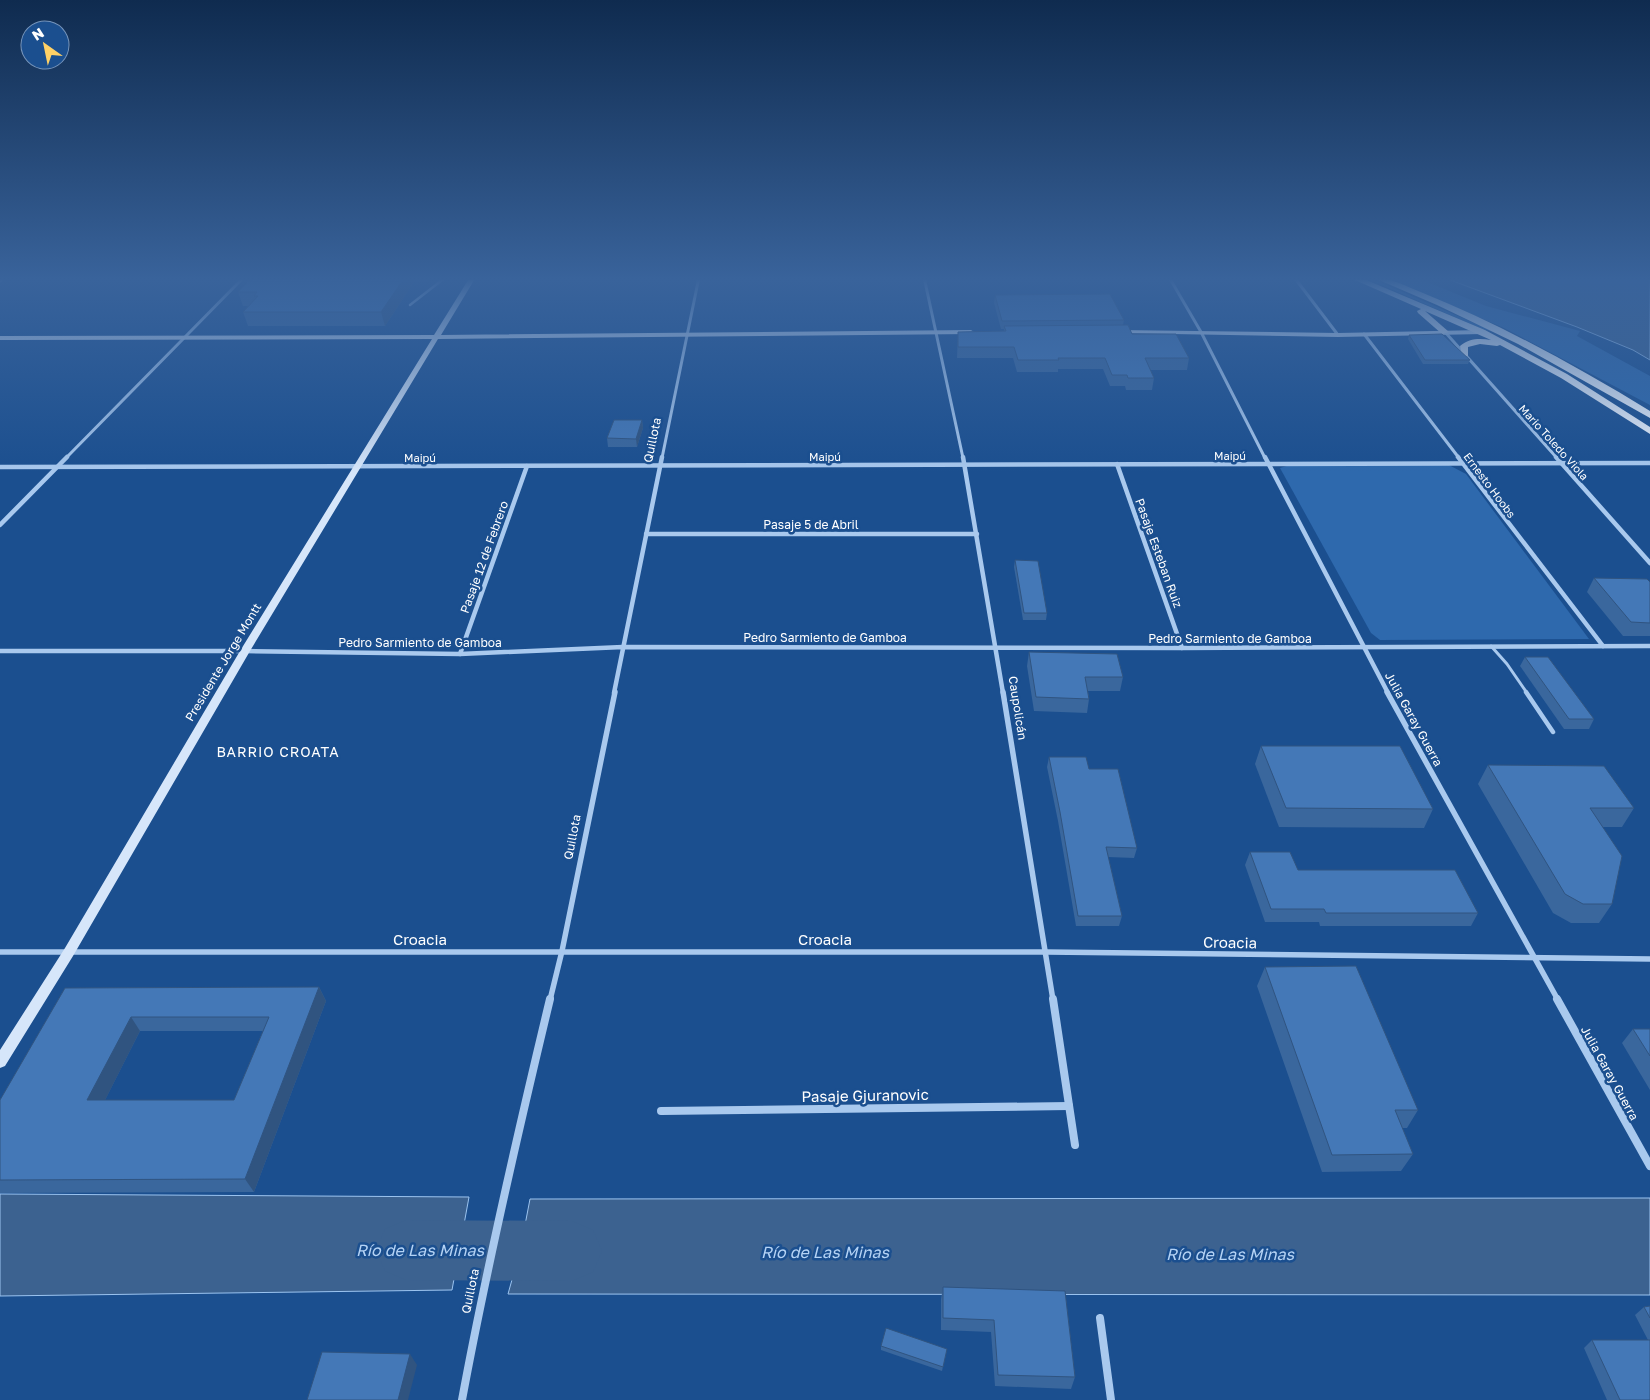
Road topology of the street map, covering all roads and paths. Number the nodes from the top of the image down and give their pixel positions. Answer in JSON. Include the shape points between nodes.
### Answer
{"nodes":[{"id":1,"x":179,"y":342,"type":"edge"},
{"id":2,"x":435,"y":342,"type":"edge"},
{"id":3,"x":684,"y":342,"type":"edge"},
{"id":4,"x":937,"y":342,"type":"edge"},
{"id":5,"x":1206,"y":342,"type":"edge"},
{"id":6,"x":1370,"y":342,"type":"edge"},
{"id":7,"x":1454,"y":342,"type":"edge"},
{"id":8,"x":1472,"y":342,"type":"edge"},
{"id":9,"x":1486,"y":342,"type":"edge"},
{"id":10,"x":1502,"y":342,"type":"edge"},
{"id":11,"x":1522,"y":342,"type":"edge"},
{"id":12,"x":1465,"y":354,"type":"junction"},
{"id":13,"x":1537,"y":361,"type":"junction"},
{"id":14,"x":1650,"y":415,"type":"edge"},
{"id":15,"x":1650,"y":431,"type":"edge"},
{"id":16,"x":1560,"y":463,"type":"junction"},
{"id":17,"x":1650,"y":463,"type":"edge"},
{"id":18,"x":1117,"y":464,"type":"junction"},
{"id":19,"x":1269,"y":464,"type":"junction"},
{"id":20,"x":1464,"y":464,"type":"junction"},
{"id":21,"x":660,"y":465,"type":"junction"},
{"id":22,"x":965,"y":465,"type":"junction"},
{"id":23,"x":358,"y":466,"type":"junction"},
{"id":24,"x":527,"y":466,"type":"junction"},
{"id":25,"x":0,"y":467,"type":"edge"},
{"id":26,"x":57,"y":467,"type":"junction"},
{"id":27,"x":0,"y":525,"type":"edge"},
{"id":28,"x":646,"y":534,"type":"junction"},
{"id":29,"x":977,"y":534,"type":"junction"},
{"id":30,"x":1650,"y":563,"type":"edge"},
{"id":31,"x":623,"y":646,"type":"junction"},
{"id":32,"x":996,"y":646,"type":"junction"},
{"id":33,"x":1491,"y":646,"type":"junction"},
{"id":34,"x":1603,"y":646,"type":"junction"},
{"id":35,"x":1650,"y":646,"type":"edge"},
{"id":36,"x":1362,"y":647,"type":"junction"},
{"id":37,"x":1182,"y":648,"type":"junction"},
{"id":38,"x":0,"y":651,"type":"edge"},
{"id":39,"x":245,"y":651,"type":"junction"},
{"id":40,"x":460,"y":654,"type":"junction"},
{"id":41,"x":1553,"y":732,"type":"dead end"},
{"id":42,"x":562,"y":951,"type":"junction"},
{"id":43,"x":0,"y":952,"type":"edge"},
{"id":44,"x":69,"y":952,"type":"junction"},
{"id":45,"x":1046,"y":952,"type":"junction"},
{"id":46,"x":1536,"y":959,"type":"junction"},
{"id":47,"x":1650,"y":959,"type":"edge"},
{"id":48,"x":0,"y":1062,"type":"edge"},
{"id":49,"x":1068,"y":1106,"type":"junction"},
{"id":50,"x":661,"y":1111,"type":"dead end"},
{"id":51,"x":1075,"y":1144,"type":"dead end"},
{"id":52,"x":1650,"y":1166,"type":"edge"},
{"id":53,"x":1100,"y":1318,"type":"dead end"},
{"id":54,"x":462,"y":1400,"type":"edge"},
{"id":55,"x":1111,"y":1400,"type":"edge"}],
"edges":[{"from":1,"to":26,"type":"street"},
{"from":2,"to":23,"type":"street","name":"Presidente Jorge Montt"},
{"from":3,"to":21,"type":"street","name":"Quillota"},
{"from":4,"to":22,"type":"street","name":"Caupolicán"},
{"from":5,"to":19,"type":"street","name":"Julia Garay Guerra"},
{"from":6,"to":20,"type":"street","name":"Ernesto Hoobs"},
{"from":7,"to":12,"type":"street","name":"Mario Toledo Viola"},
{"from":8,"to":12,"type":"main road","via":[[1464,346]]},
{"from":9,"to":13,"type":"main road","via":[[1504,346]]},
{"from":10,"to":13,"type":"main road"},
{"from":11,"to":14,"type":"main road","via":[[1601,384]]},
{"from":12,"to":16,"type":"street","name":"Mario Toledo Viola"},
{"from":13,"to":15,"type":"main road"},
{"from":16,"to":17,"type":"street","name":"Maipú"},
{"from":16,"to":20,"type":"street","name":"Maipú"},
{"from":16,"to":30,"type":"street","name":"Mario Toledo Viola"},
{"from":18,"to":19,"type":"street","name":"Maipú"},
{"from":18,"to":22,"type":"street","name":"Maipú"},
{"from":18,"to":37,"type":"street","name":"Pasaje Esteban Ruiz"},
{"from":19,"to":20,"type":"street","name":"Maipú"},
{"from":19,"to":36,"type":"street","name":"Julia Garay Guerra"},
{"from":20,"to":34,"type":"street","name":"Ernesto Hoobs"},
{"from":21,"to":22,"type":"street","name":"Maipú"},
{"from":21,"to":24,"type":"street","name":"Maipú"},
{"from":21,"to":28,"type":"street","name":"Quillota"},
{"from":22,"to":29,"type":"street","name":"Caupolicán"},
{"from":23,"to":24,"type":"street","name":"Maipú"},
{"from":23,"to":26,"type":"street","name":"Maipú"},
{"from":23,"to":39,"type":"street","name":"Presidente Jorge Montt"},
{"from":24,"to":40,"type":"street","name":"Pasaje 12 de Febrero"},
{"from":25,"to":26,"type":"street","name":"Maipú"},
{"from":26,"to":27,"type":"street"},
{"from":28,"to":29,"type":"street","name":"Pasaje 5 de Abril"},
{"from":28,"to":31,"type":"street","name":"Quillota"},
{"from":29,"to":32,"type":"street","name":"Caupolicán"},
{"from":31,"to":32,"type":"street","name":"Pedro Sarmiento de Gamboa"},
{"from":31,"to":40,"type":"street","name":"Pedro Sarmiento de Gamboa"},
{"from":31,"to":42,"type":"street","name":"Quillota"},
{"from":32,"to":37,"type":"street","name":"Pedro Sarmiento de Gamboa"},
{"from":32,"to":45,"type":"street","name":"Caupolicán"},
{"from":33,"to":34,"type":"street","name":"Pedro Sarmiento de Gamboa"},
{"from":33,"to":36,"type":"street","name":"Pedro Sarmiento de Gamboa"},
{"from":33,"to":41,"type":"lane"},
{"from":34,"to":35,"type":"street","name":"Pedro Sarmiento de Gamboa"},
{"from":36,"to":37,"type":"street","name":"Pedro Sarmiento de Gamboa"},
{"from":36,"to":46,"type":"street","name":"Julia Garay Guerra"},
{"from":38,"to":39,"type":"street","name":"Pedro Sarmiento de Gamboa"},
{"from":39,"to":40,"type":"street","name":"Pedro Sarmiento de Gamboa"},
{"from":39,"to":44,"type":"street","name":"Presidente Jorge Montt"},
{"from":42,"to":44,"type":"street","name":"Croacia"},
{"from":42,"to":45,"type":"street","name":"Croacia"},
{"from":42,"to":54,"type":"street","name":"Quillota","via":[[505,1188]]},
{"from":43,"to":44,"type":"street","name":"Croacia"},
{"from":44,"to":48,"type":"street","name":"Presidente Jorge Montt"},
{"from":45,"to":46,"type":"street","name":"Croacia"},
{"from":45,"to":49,"type":"street","name":"Caupolicán"},
{"from":46,"to":47,"type":"street","name":"Croacia"},
{"from":46,"to":52,"type":"street","name":"Julia Garay Guerra"},
{"from":49,"to":50,"type":"street","name":"Pasaje Gjuranovic"},
{"from":49,"to":51,"type":"street","name":"Caupolicán"},
{"from":53,"to":55,"type":"street"}]}
